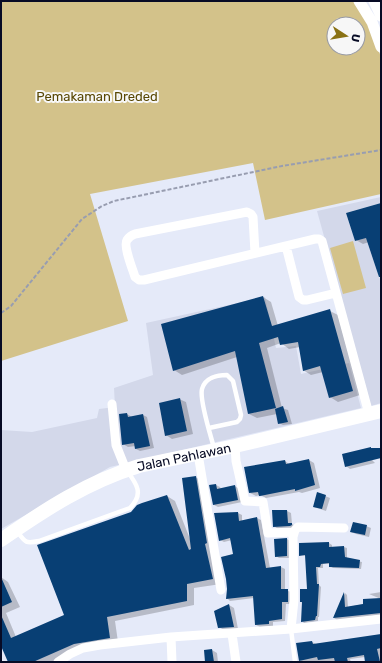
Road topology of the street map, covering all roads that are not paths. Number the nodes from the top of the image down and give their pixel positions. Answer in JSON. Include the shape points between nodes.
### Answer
{"nodes":[{"id":1,"x":359,"y":1,"type":"edge"},
{"id":2,"x":374,"y":1,"type":"edge"},
{"id":3,"x":381,"y":16,"type":"edge"},
{"id":4,"x":381,"y":47,"type":"edge"},
{"id":5,"x":286,"y":246,"type":"junction"},
{"id":6,"x":255,"y":253,"type":"junction"},
{"id":7,"x":336,"y":293,"type":"junction"},
{"id":8,"x":112,"y":404,"type":"dead end"},
{"id":9,"x":375,"y":412,"type":"edge"},
{"id":10,"x":209,"y":428,"type":"junction"},
{"id":11,"x":235,"y":446,"type":"junction"},
{"id":12,"x":215,"y":450,"type":"junction"},
{"id":13,"x":198,"y":454,"type":"junction"},
{"id":14,"x":126,"y":470,"type":"junction"},
{"id":15,"x":344,"y":528,"type":"dead end"},
{"id":16,"x":16,"y":530,"type":"junction"},
{"id":17,"x":294,"y":532,"type":"junction"},
{"id":18,"x":1,"y":540,"type":"edge"},
{"id":19,"x":221,"y":590,"type":"dead end"},
{"id":20,"x":381,"y":619,"type":"edge"},
{"id":21,"x":291,"y":629,"type":"junction"},
{"id":22,"x":232,"y":634,"type":"junction"},
{"id":23,"x":171,"y":637,"type":"junction"},
{"id":24,"x":58,"y":662,"type":"edge"},
{"id":25,"x":172,"y":662,"type":"edge"},
{"id":26,"x":236,"y":662,"type":"edge"},
{"id":27,"x":295,"y":662,"type":"edge"}],
"edges":[{"from":1,"to":4,"type":"street","via":[[372,22]]},
{"from":2,"to":3,"type":"street"},
{"from":5,"to":6,"type":"street"},
{"from":5,"to":7,"type":"street","via":[[297,294],[301,299]]},
{"from":5,"to":7,"type":"street","via":[[319,238]]},
{"from":6,"to":6,"type":"street","via":[[141,280],[135,275],[126,244],[128,238],[135,234],[247,212],[253,217]]},
{"from":7,"to":9,"type":"street"},
{"from":8,"to":14,"type":"street","via":[[116,445]]},
{"from":9,"to":11,"type":"main road","name":"Jalan Pahlawan"},
{"from":10,"to":10,"type":"lane","via":[[201,390],[206,381],[219,375],[228,375],[233,381],[240,419]]},
{"from":10,"to":12,"type":"lane"},
{"from":11,"to":12,"type":"main road","name":"Jalan Pahlawan"},
{"from":11,"to":17,"type":"street","via":[[245,501],[263,502],[268,533]]},
{"from":12,"to":13,"type":"main road","name":"Jalan Pahlawan"},
{"from":13,"to":14,"type":"main road","name":"Jalan Pahlawan"},
{"from":13,"to":19,"type":"street"},
{"from":14,"to":16,"type":"main road","name":"Jalan Pahlawan","via":[[80,489]]},
{"from":14,"to":16,"type":"lane","via":[[137,484],[136,502],[130,508],[29,543]]},
{"from":15,"to":17,"type":"street","via":[[298,528]]},
{"from":16,"to":18,"type":"main road","name":"Jalan Pahlawan"},
{"from":17,"to":21,"type":"street","via":[[294,600]]},
{"from":20,"to":21,"type":"street"},
{"from":21,"to":22,"type":"street"},
{"from":21,"to":27,"type":"lane"},
{"from":22,"to":23,"type":"street"},
{"from":22,"to":26,"type":"street"},
{"from":23,"to":24,"type":"street","via":[[83,648]]},
{"from":23,"to":25,"type":"street"}]}
